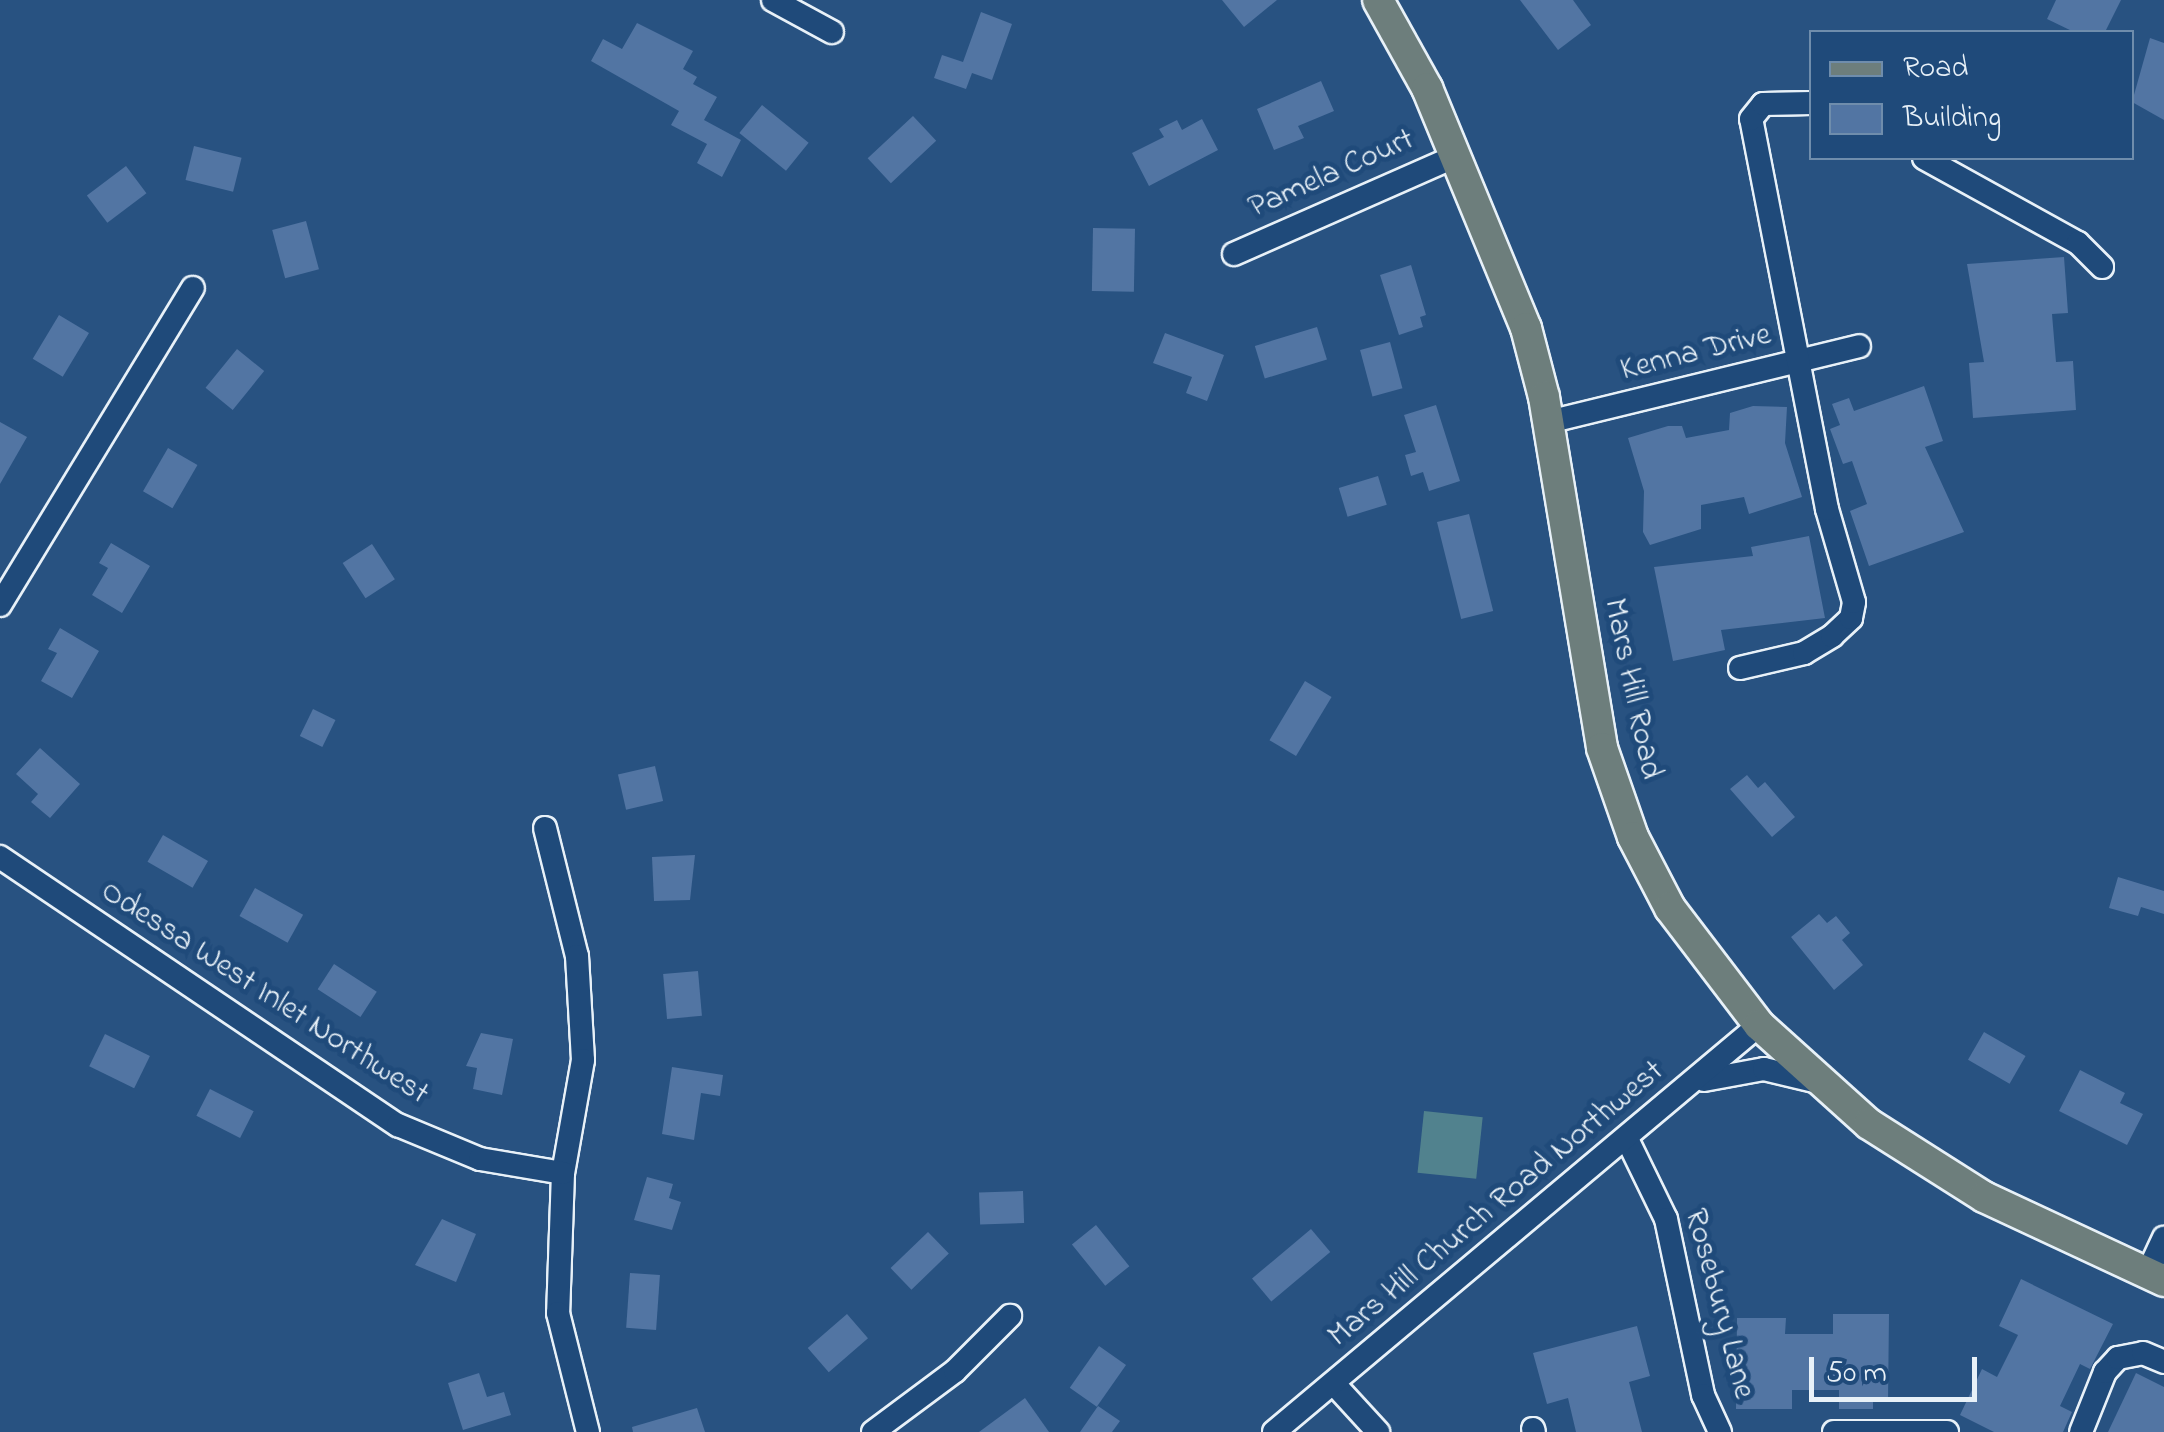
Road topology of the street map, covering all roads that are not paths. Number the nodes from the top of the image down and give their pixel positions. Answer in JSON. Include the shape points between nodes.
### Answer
{"nodes":[{"id":1,"x":773,"y":0,"type":"edge"},
{"id":2,"x":1378,"y":0,"type":"edge"},
{"id":3,"x":832,"y":32,"type":"dead end"},
{"id":4,"x":1809,"y":103,"type":"edge"},
{"id":5,"x":1456,"y":156,"type":"junction"},
{"id":6,"x":1928,"y":160,"type":"edge"},
{"id":7,"x":1234,"y":254,"type":"dead end"},
{"id":8,"x":2102,"y":267,"type":"dead end"},
{"id":9,"x":193,"y":288,"type":"dead end"},
{"id":10,"x":1858,"y":346,"type":"dead end"},
{"id":11,"x":1802,"y":362,"type":"junction"},
{"id":12,"x":1548,"y":422,"type":"junction"},
{"id":13,"x":0,"y":605,"type":"edge"},
{"id":14,"x":1740,"y":668,"type":"dead end"},
{"id":15,"x":545,"y":828,"type":"dead end"},
{"id":16,"x":0,"y":858,"type":"edge"},
{"id":17,"x":1759,"y":1025,"type":"junction"},
{"id":18,"x":1818,"y":1082,"type":"junction"},
{"id":19,"x":1687,"y":1087,"type":"junction"},
{"id":20,"x":1626,"y":1139,"type":"junction"},
{"id":21,"x":562,"y":1173,"type":"junction"},
{"id":22,"x":2164,"y":1238,"type":"edge"},
{"id":23,"x":2156,"y":1277,"type":"edge"},
{"id":24,"x":1010,"y":1316,"type":"dead end"},
{"id":25,"x":2164,"y":1362,"type":"edge"},
{"id":26,"x":1335,"y":1385,"type":"junction"},
{"id":27,"x":588,"y":1432,"type":"edge"},
{"id":28,"x":872,"y":1432,"type":"edge"},
{"id":29,"x":1274,"y":1432,"type":"edge"},
{"id":30,"x":1378,"y":1432,"type":"edge"},
{"id":31,"x":1720,"y":1432,"type":"edge"},
{"id":32,"x":1834,"y":1432,"type":"edge"},
{"id":33,"x":1947,"y":1432,"type":"edge"},
{"id":34,"x":2080,"y":1432,"type":"edge"}],
"edges":[{"from":1,"to":3,"type":"street"},
{"from":2,"to":5,"type":"main road","name":"Mars Hill Road"},
{"from":4,"to":11,"type":"street","via":[[1764,104],[1751,119]]},
{"from":5,"to":7,"type":"street","name":"Pamela Court"},
{"from":5,"to":12,"type":"main road","name":"Mars Hill Road","via":[[1526,328]]},
{"from":6,"to":8,"type":"street","via":[[2078,243]]},
{"from":9,"to":13,"type":"street"},
{"from":10,"to":11,"type":"street","name":"Kenna Drive"},
{"from":11,"to":12,"type":"street","name":"Kenna Drive"},
{"from":11,"to":14,"type":"street","via":[[1827,509],[1854,602],[1851,618],[1804,653]]},
{"from":12,"to":17,"type":"main road","name":"Mars Hill Road","via":[[1584,663],[1617,795],[1670,908]]},
{"from":15,"to":21,"type":"street","via":[[577,956],[584,1060]]},
{"from":16,"to":21,"type":"street","name":"Odessa West Inlet Northwest","via":[[226,1016],[398,1125],[480,1159]]},
{"from":17,"to":18,"type":"main road","name":"Mars Hill Road"},
{"from":17,"to":19,"type":"street","name":"Mars Hill Church Road Northwest"},
{"from":18,"to":19,"type":"street","via":[[1744,1070]]},
{"from":18,"to":23,"type":"main road","name":"Mars Hill Road","via":[[1952,1179]]},
{"from":19,"to":20,"type":"street","name":"Mars Hill Church Road Northwest"},
{"from":20,"to":26,"type":"street","name":"Mars Hill Church Road Northwest"},
{"from":20,"to":31,"type":"street","name":"Rosebury Lane","via":[[1666,1218],[1703,1395]]},
{"from":21,"to":27,"type":"street","via":[[558,1313]]},
{"from":22,"to":23,"type":"street"},
{"from":24,"to":28,"type":"street","via":[[955,1371]]},
{"from":25,"to":34,"type":"street","via":[[2143,1353],[2118,1358],[2105,1372]]},
{"from":26,"to":29,"type":"street","name":"Mars Hill Church Road Northwest"},
{"from":26,"to":30,"type":"street"},
{"from":32,"to":33,"type":"street"}]}
